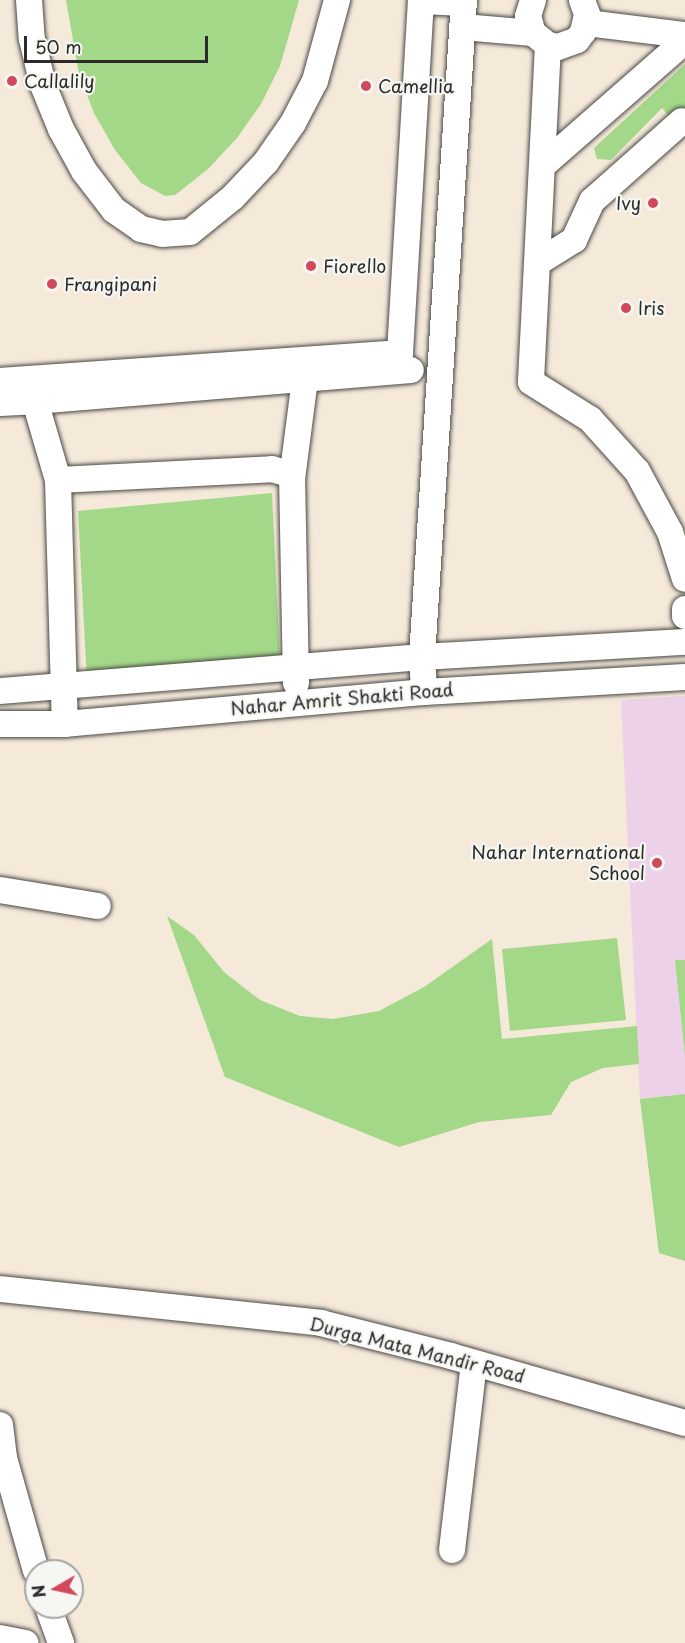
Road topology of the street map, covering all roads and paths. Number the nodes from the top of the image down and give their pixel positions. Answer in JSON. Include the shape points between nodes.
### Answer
{"nodes":[{"id":1,"x":29,"y":0,"type":"edge"},
{"id":2,"x":337,"y":0,"type":"edge"},
{"id":3,"x":421,"y":0,"type":"edge"},
{"id":4,"x":533,"y":0,"type":"edge"},
{"id":5,"x":464,"y":10,"type":"edge"},
{"id":6,"x":584,"y":12,"type":"edge"},
{"id":7,"x":685,"y":35,"type":"edge"},
{"id":8,"x":540,"y":39,"type":"junction"},
{"id":9,"x":685,"y":41,"type":"edge"},
{"id":10,"x":682,"y":121,"type":"dead end"},
{"id":11,"x":542,"y":166,"type":"junction"},
{"id":12,"x":537,"y":263,"type":"junction"},
{"id":13,"x":411,"y":370,"type":"dead end"},
{"id":14,"x":305,"y":379,"type":"junction"},
{"id":15,"x":0,"y":381,"type":"edge"},
{"id":16,"x":35,"y":401,"type":"junction"},
{"id":17,"x":0,"y":403,"type":"edge"},
{"id":18,"x":292,"y":479,"type":"junction"},
{"id":19,"x":58,"y":480,"type":"junction"},
{"id":20,"x":685,"y":579,"type":"edge"},
{"id":21,"x":685,"y":609,"type":"edge"},
{"id":22,"x":685,"y":616,"type":"edge"},
{"id":23,"x":685,"y":642,"type":"edge"},
{"id":24,"x":422,"y":657,"type":"junction"},
{"id":25,"x":296,"y":668,"type":"junction"},
{"id":26,"x":685,"y":676,"type":"edge"},
{"id":27,"x":123,"y":683,"type":"junction"},
{"id":28,"x":64,"y":687,"type":"junction"},
{"id":29,"x":0,"y":691,"type":"edge"},
{"id":30,"x":424,"y":692,"type":"junction"},
{"id":31,"x":297,"y":702,"type":"junction"},
{"id":32,"x":129,"y":717,"type":"junction"},
{"id":33,"x":0,"y":724,"type":"edge"},
{"id":34,"x":65,"y":724,"type":"junction"},
{"id":35,"x":0,"y":890,"type":"edge"},
{"id":36,"x":98,"y":906,"type":"dead end"},
{"id":37,"x":0,"y":1289,"type":"edge"},
{"id":38,"x":474,"y":1363,"type":"junction"},
{"id":39,"x":685,"y":1423,"type":"edge"},
{"id":40,"x":0,"y":1425,"type":"edge"},
{"id":41,"x":452,"y":1550,"type":"dead end"},
{"id":42,"x":33,"y":1559,"type":"edge"},
{"id":43,"x":52,"y":1619,"type":"edge"},
{"id":44,"x":0,"y":1638,"type":"edge"},
{"id":45,"x":26,"y":1643,"type":"edge"},
{"id":46,"x":61,"y":1643,"type":"edge"}],
"edges":[{"from":1,"to":2,"type":"street","via":[[32,39],[43,85],[72,150],[114,210],[141,229],[162,234],[190,232],[234,197],[266,162],[315,81]]},
{"from":3,"to":5,"type":"street"},
{"from":3,"to":15,"type":"street","via":[[400,352]]},
{"from":4,"to":8,"type":"street","via":[[528,16]]},
{"from":5,"to":8,"type":"street"},
{"from":5,"to":24,"type":"street"},
{"from":6,"to":7,"type":"street"},
{"from":6,"to":8,"type":"street","via":[[577,40],[558,47]]},
{"from":8,"to":11,"type":"street"},
{"from":9,"to":11,"type":"street"},
{"from":10,"to":12,"type":"street","via":[[592,201],[574,240]]},
{"from":11,"to":12,"type":"street"},
{"from":12,"to":20,"type":"street","via":[[531,382],[590,419],[637,471],[670,532]]},
{"from":13,"to":14,"type":"street"},
{"from":14,"to":16,"type":"street"},
{"from":14,"to":18,"type":"street"},
{"from":16,"to":17,"type":"street"},
{"from":16,"to":19,"type":"street"},
{"from":18,"to":19,"type":"street","via":[[286,472],[272,469]]},
{"from":18,"to":25,"type":"street"},
{"from":19,"to":28,"type":"street"},
{"from":21,"to":22,"type":"street"},
{"from":23,"to":24,"type":"street","name":"Nahar Amrit Shakti Road"},
{"from":24,"to":25,"type":"street","name":"Nahar Amrit Shakti Road"},
{"from":24,"to":30,"type":"street"},
{"from":25,"to":27,"type":"street","name":"Nahar Amrit Shakti Road"},
{"from":25,"to":31,"type":"street"},
{"from":26,"to":30,"type":"street","name":"Nahar Amrit Shakti Road"},
{"from":27,"to":28,"type":"street","name":"Nahar Amrit Shakti Road"},
{"from":27,"to":32,"type":"street"},
{"from":28,"to":29,"type":"street","name":"Nahar Amrit Shakti Road"},
{"from":28,"to":34,"type":"street"},
{"from":30,"to":31,"type":"street","name":"Nahar Amrit Shakti Road"},
{"from":31,"to":32,"type":"street","name":"Nahar Amrit Shakti Road"},
{"from":32,"to":34,"type":"street","name":"Nahar Amrit Shakti Road"},
{"from":33,"to":34,"type":"street","name":"Nahar Amrit Shakti Road"},
{"from":35,"to":36,"type":"street"},
{"from":37,"to":38,"type":"street","name":"Durga Mata Mandir Road","via":[[321,1323]]},
{"from":38,"to":39,"type":"street","name":"Durga Mata Mandir Road"},
{"from":38,"to":41,"type":"street"},
{"from":40,"to":42,"type":"street","via":[[4,1458]]},
{"from":43,"to":46,"type":"street"},
{"from":44,"to":45,"type":"street"}]}
